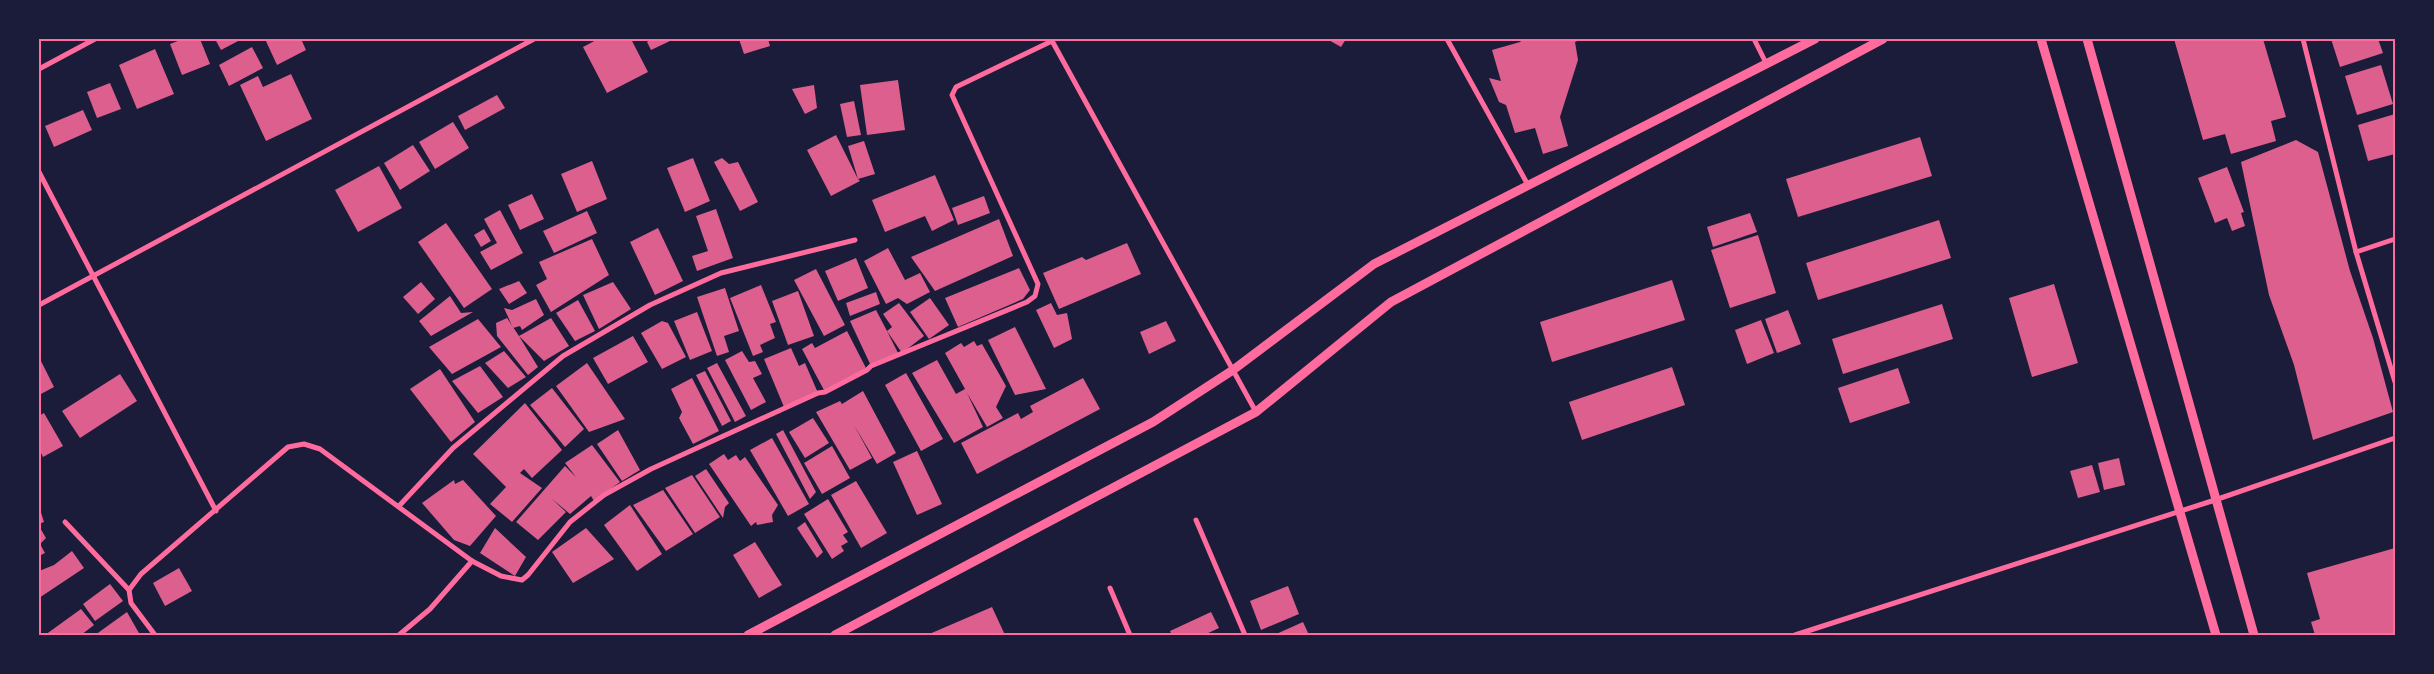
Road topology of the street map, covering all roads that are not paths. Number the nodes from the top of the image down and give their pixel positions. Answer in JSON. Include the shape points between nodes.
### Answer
{"nodes":[{"id":1,"x":95,"y":39,"type":"edge"},
{"id":2,"x":534,"y":39,"type":"edge"},
{"id":3,"x":1447,"y":39,"type":"edge"},
{"id":4,"x":1754,"y":39,"type":"edge"},
{"id":5,"x":1816,"y":39,"type":"edge"},
{"id":6,"x":1883,"y":39,"type":"edge"},
{"id":7,"x":2040,"y":39,"type":"edge"},
{"id":8,"x":2087,"y":39,"type":"edge"},
{"id":9,"x":2303,"y":39,"type":"edge"},
{"id":10,"x":1051,"y":40,"type":"edge"},
{"id":11,"x":1767,"y":65,"type":"junction"},
{"id":12,"x":39,"y":69,"type":"edge"},
{"id":13,"x":39,"y":172,"type":"edge"},
{"id":14,"x":1528,"y":185,"type":"junction"},
{"id":15,"x":2395,"y":239,"type":"edge"},
{"id":16,"x":855,"y":240,"type":"dead end"},
{"id":17,"x":2356,"y":252,"type":"junction"},
{"id":18,"x":94,"y":276,"type":"junction"},
{"id":19,"x":39,"y":305,"type":"edge"},
{"id":20,"x":1233,"y":370,"type":"junction"},
{"id":21,"x":2395,"y":382,"type":"edge"},
{"id":22,"x":1256,"y":412,"type":"junction"},
{"id":23,"x":2395,"y":438,"type":"edge"},
{"id":24,"x":2215,"y":500,"type":"junction"},
{"id":25,"x":399,"y":506,"type":"junction"},
{"id":26,"x":216,"y":511,"type":"junction"},
{"id":27,"x":2178,"y":511,"type":"junction"},
{"id":28,"x":1196,"y":520,"type":"dead end"},
{"id":29,"x":65,"y":522,"type":"dead end"},
{"id":30,"x":472,"y":561,"type":"junction"},
{"id":31,"x":1110,"y":588,"type":"dead end"},
{"id":32,"x":129,"y":590,"type":"junction"},
{"id":33,"x":155,"y":635,"type":"edge"},
{"id":34,"x":399,"y":635,"type":"edge"},
{"id":35,"x":748,"y":635,"type":"edge"},
{"id":36,"x":835,"y":635,"type":"edge"},
{"id":37,"x":1130,"y":635,"type":"edge"},
{"id":38,"x":1245,"y":635,"type":"edge"},
{"id":39,"x":1795,"y":635,"type":"edge"},
{"id":40,"x":2216,"y":635,"type":"edge"},
{"id":41,"x":2254,"y":635,"type":"edge"}],
"edges":[{"from":1,"to":12,"type":"street"},
{"from":2,"to":18,"type":"street"},
{"from":3,"to":14,"type":"street"},
{"from":4,"to":11,"type":"street"},
{"from":5,"to":11,"type":"street"},
{"from":6,"to":22,"type":"street","via":[[1391,302]]},
{"from":7,"to":27,"type":"street"},
{"from":8,"to":24,"type":"street"},
{"from":9,"to":17,"type":"street"},
{"from":10,"to":20,"type":"street"},
{"from":10,"to":30,"type":"street","via":[[956,87],[952,96],[1038,284],[1035,296],[871,366],[825,392],[818,392],[651,469],[604,495],[570,522],[522,580],[501,576]]},
{"from":11,"to":14,"type":"street"},
{"from":13,"to":18,"type":"street"},
{"from":14,"to":20,"type":"street","via":[[1374,264]]},
{"from":15,"to":17,"type":"street"},
{"from":16,"to":25,"type":"street","via":[[721,273],[650,305],[563,356],[453,448]]},
{"from":17,"to":21,"type":"street"},
{"from":18,"to":19,"type":"street"},
{"from":18,"to":26,"type":"street"},
{"from":20,"to":22,"type":"street"},
{"from":20,"to":35,"type":"street","via":[[1153,422]]},
{"from":22,"to":36,"type":"street"},
{"from":23,"to":24,"type":"street"},
{"from":24,"to":27,"type":"street"},
{"from":24,"to":41,"type":"street"},
{"from":25,"to":26,"type":"street","via":[[320,449],[304,444],[288,447]]},
{"from":25,"to":30,"type":"street"},
{"from":26,"to":32,"type":"street","via":[[141,574]]},
{"from":27,"to":39,"type":"street"},
{"from":27,"to":40,"type":"street"},
{"from":28,"to":38,"type":"street"},
{"from":29,"to":32,"type":"street"},
{"from":30,"to":34,"type":"street","via":[[430,609]]},
{"from":31,"to":37,"type":"street"},
{"from":32,"to":33,"type":"street","via":[[131,603]]}]}
